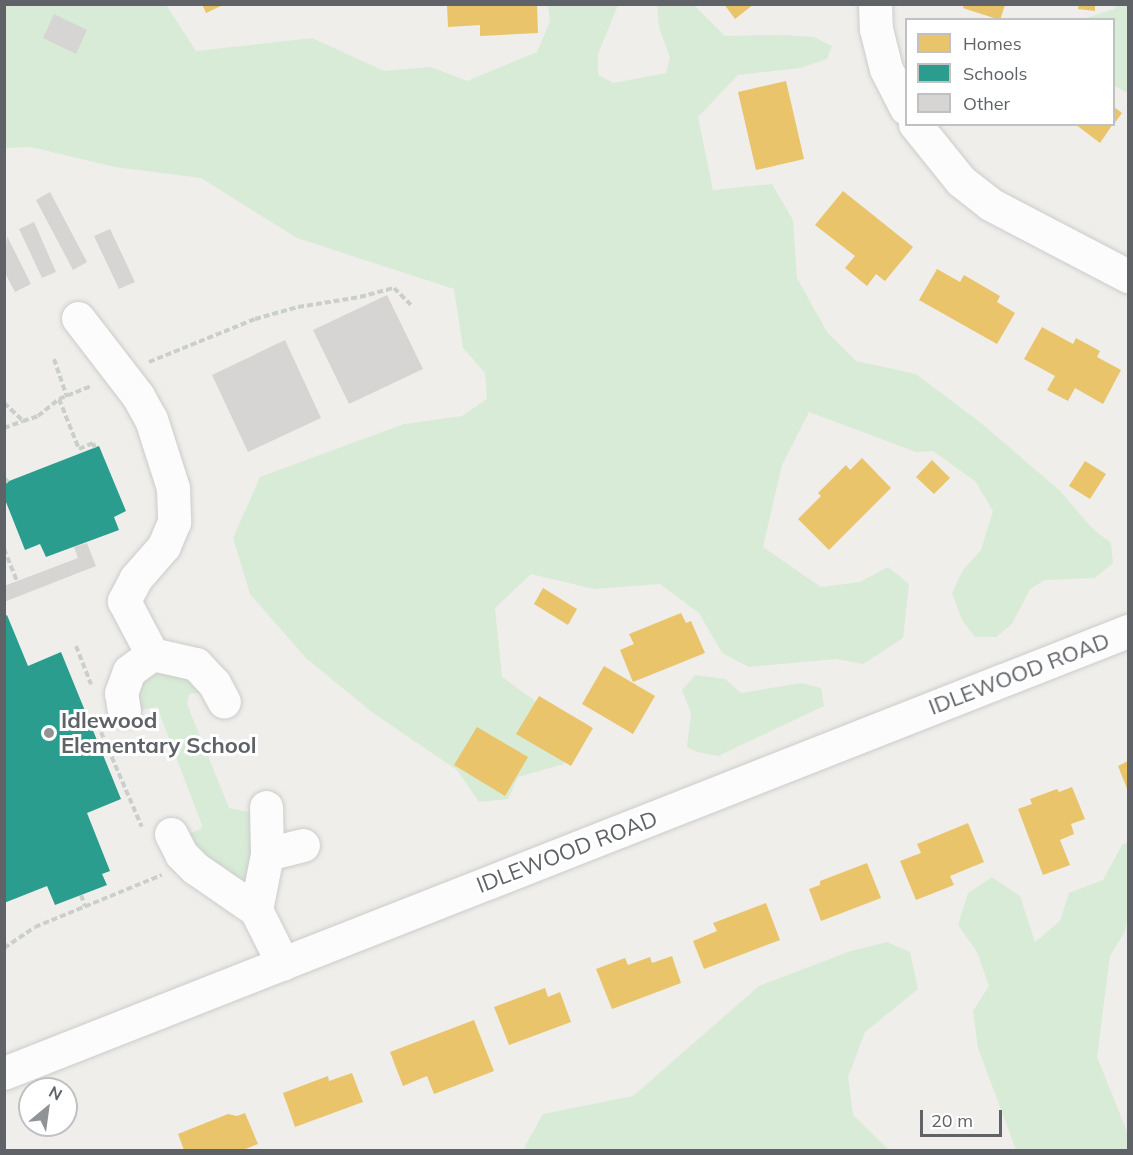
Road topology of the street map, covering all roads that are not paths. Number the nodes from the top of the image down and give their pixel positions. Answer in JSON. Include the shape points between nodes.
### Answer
{"nodes":[{"id":1,"x":875,"y":4,"type":"edge"},
{"id":2,"x":905,"y":106,"type":"edge"},
{"id":3,"x":917,"y":126,"type":"edge"},
{"id":4,"x":1128,"y":276,"type":"edge"},
{"id":5,"x":78,"y":318,"type":"dead end"},
{"id":6,"x":1128,"y":631,"type":"edge"},
{"id":7,"x":152,"y":654,"type":"junction"},
{"id":8,"x":224,"y":702,"type":"dead end"},
{"id":9,"x":124,"y":711,"type":"dead end"},
{"id":10,"x":266,"y":807,"type":"dead end"},
{"id":11,"x":157,"y":833,"type":"road end"},
{"id":12,"x":303,"y":845,"type":"dead end"},
{"id":13,"x":267,"y":854,"type":"junction"},
{"id":14,"x":256,"y":910,"type":"junction"},
{"id":15,"x":283,"y":964,"type":"junction"},
{"id":16,"x":4,"y":1073,"type":"edge"}],
"edges":[{"from":1,"to":2,"type":"street","via":[[876,29],[886,69]]},
{"from":3,"to":4,"type":"street","via":[[961,181],[990,204]]},
{"from":5,"to":7,"type":"street","via":[[123,373],[151,420],[173,488],[174,522],[164,546],[136,578],[124,601]]},
{"from":6,"to":15,"type":"street","name":"IDLEWOOD ROAD"},
{"from":7,"to":8,"type":"street","via":[[196,664],[214,683]]},
{"from":7,"to":9,"type":"street","via":[[129,671],[121,693]]},
{"from":10,"to":13,"type":"street"},
{"from":11,"to":14,"type":"street","via":[[195,868]]},
{"from":12,"to":13,"type":"street"},
{"from":13,"to":14,"type":"street"},
{"from":14,"to":15,"type":"street"},
{"from":15,"to":16,"type":"street","name":"IDLEWOOD ROAD"}]}
